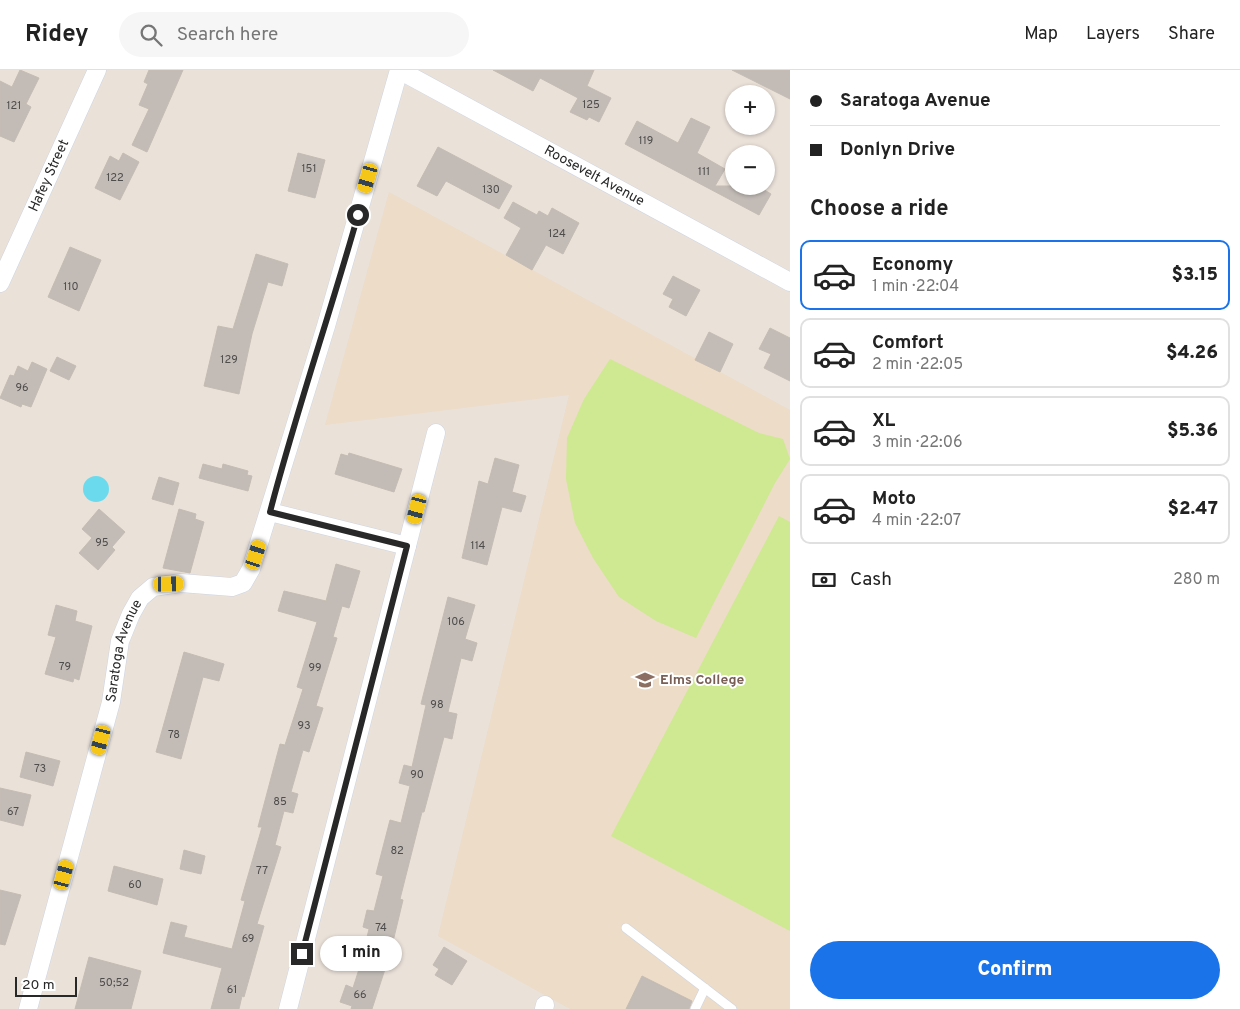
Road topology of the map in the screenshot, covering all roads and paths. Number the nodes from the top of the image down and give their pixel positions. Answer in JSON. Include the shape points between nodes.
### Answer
{"nodes":[{"id":1,"x":97,"y":70,"type":"edge"},
{"id":2,"x":399,"y":70,"type":"edge"},
{"id":3,"x":0,"y":282,"type":"edge"},
{"id":4,"x":790,"y":282,"type":"edge"},
{"id":5,"x":436,"y":434,"type":"dead end"},
{"id":6,"x":270,"y":512,"type":"junction"},
{"id":7,"x":407,"y":546,"type":"junction"},
{"id":8,"x":626,"y":928,"type":"dead end"},
{"id":9,"x":705,"y":988,"type":"junction"},
{"id":10,"x":28,"y":1009,"type":"edge"},
{"id":11,"x":288,"y":1009,"type":"edge"},
{"id":12,"x":694,"y":1009,"type":"edge"},
{"id":13,"x":732,"y":1009,"type":"edge"}],
"edges":[{"from":1,"to":3,"type":"street","name":"Hafey Street"},
{"from":2,"to":4,"type":"street","name":"Roosevelt Avenue"},
{"from":2,"to":6,"type":"street","name":"Saratoga Avenue"},
{"from":5,"to":7,"type":"street"},
{"from":6,"to":7,"type":"street"},
{"from":6,"to":10,"type":"street","name":"Saratoga Avenue","via":[[251,569],[243,583],[232,587],[181,583],[161,585],[144,593],[131,614],[120,642],[111,702]]},
{"from":7,"to":11,"type":"street"},
{"from":8,"to":9,"type":"lane"},
{"from":9,"to":12,"type":"lane"},
{"from":9,"to":13,"type":"lane"}]}
